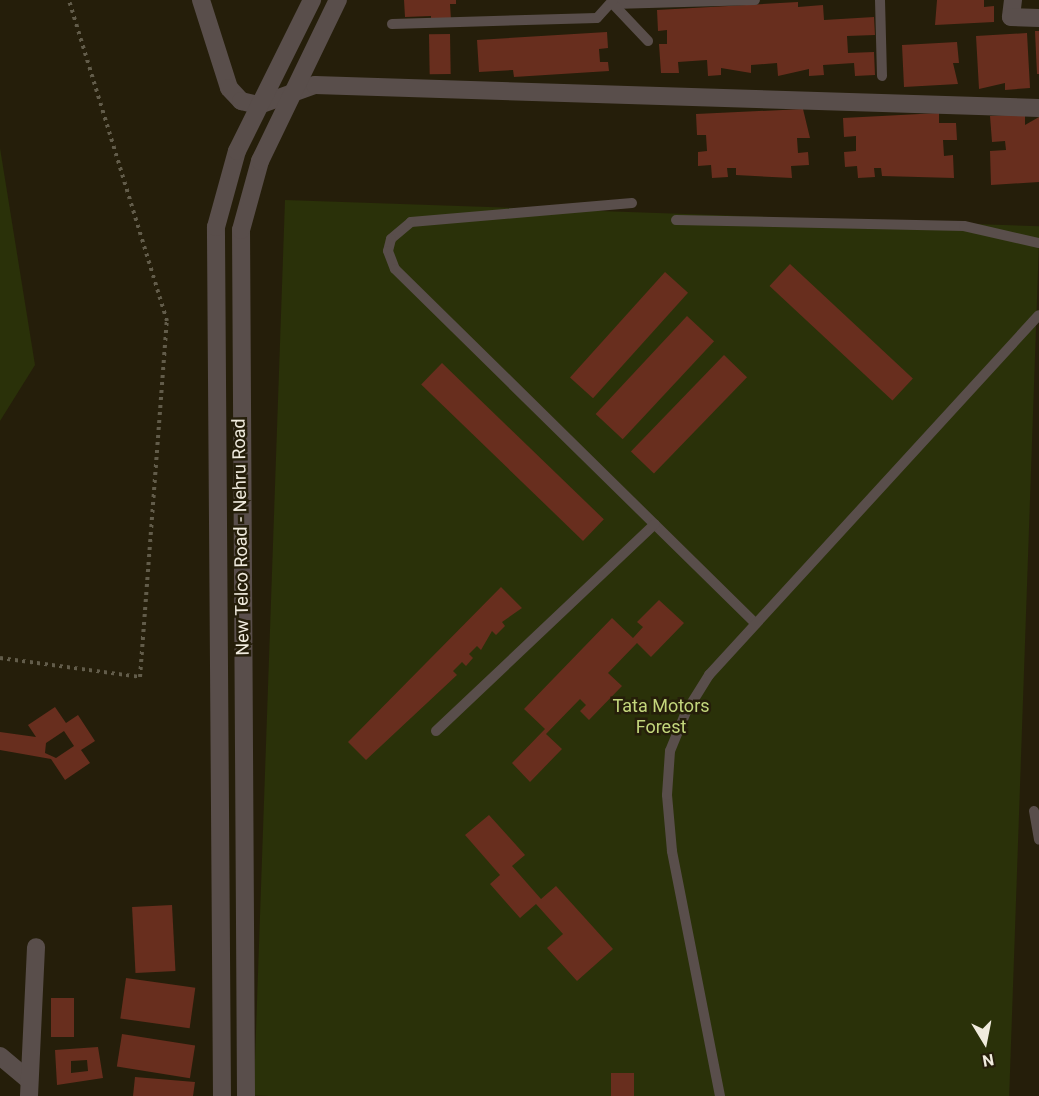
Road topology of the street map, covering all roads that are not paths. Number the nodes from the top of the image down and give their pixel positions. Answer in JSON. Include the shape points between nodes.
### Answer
{"nodes":[{"id":1,"x":201,"y":0,"type":"edge"},
{"id":2,"x":312,"y":0,"type":"edge"},
{"id":3,"x":338,"y":0,"type":"edge"},
{"id":4,"x":721,"y":0,"type":"edge"},
{"id":5,"x":755,"y":0,"type":"edge"},
{"id":6,"x":879,"y":0,"type":"edge"},
{"id":7,"x":1012,"y":0,"type":"edge"},
{"id":8,"x":613,"y":2,"type":"edge"},
{"id":9,"x":1039,"y":18,"type":"edge"},
{"id":10,"x":392,"y":24,"type":"dead end"},
{"id":11,"x":648,"y":41,"type":"dead end"},
{"id":12,"x":882,"y":76,"type":"dead end"},
{"id":13,"x":289,"y":97,"type":"junction"},
{"id":14,"x":259,"y":105,"type":"junction"},
{"id":15,"x":1039,"y":108,"type":"edge"},
{"id":16,"x":632,"y":203,"type":"dead end"},
{"id":17,"x":676,"y":220,"type":"dead end"},
{"id":18,"x":1039,"y":243,"type":"edge"},
{"id":19,"x":1039,"y":315,"type":"edge"},
{"id":20,"x":655,"y":524,"type":"junction"},
{"id":21,"x":756,"y":624,"type":"junction"},
{"id":22,"x":436,"y":731,"type":"dead end"},
{"id":23,"x":1034,"y":811,"type":"dead end"},
{"id":24,"x":1039,"y":840,"type":"edge"},
{"id":25,"x":36,"y":947,"type":"dead end"},
{"id":26,"x":220,"y":964,"type":"junction"},
{"id":27,"x":245,"y":965,"type":"junction"},
{"id":28,"x":0,"y":1056,"type":"edge"},
{"id":29,"x":29,"y":1088,"type":"edge"},
{"id":30,"x":222,"y":1096,"type":"edge"},
{"id":31,"x":246,"y":1096,"type":"edge"},
{"id":32,"x":720,"y":1096,"type":"edge"}],
"edges":[{"from":1,"to":14,"type":"street","via":[[229,88],[242,101]]},
{"from":2,"to":14,"type":"street","name":"New Telco Road - Nehru Road"},
{"from":3,"to":13,"type":"street","name":"New Telco Road - Nehru Road"},
{"from":4,"to":5,"type":"lane"},
{"from":4,"to":8,"type":"lane"},
{"from":6,"to":12,"type":"lane"},
{"from":7,"to":9,"type":"street","via":[[1011,17]]},
{"from":8,"to":10,"type":"lane","via":[[597,18]]},
{"from":8,"to":11,"type":"lane"},
{"from":13,"to":14,"type":"street"},
{"from":13,"to":15,"type":"street","via":[[306,87],[338,85]]},
{"from":13,"to":27,"type":"street","name":"New Telco Road - Nehru Road","via":[[260,161],[241,230]]},
{"from":14,"to":26,"type":"street","name":"New Telco Road - Nehru Road","via":[[222,193],[216,227]]},
{"from":16,"to":20,"type":"lane","via":[[411,222],[391,239],[388,251],[395,269]]},
{"from":17,"to":18,"type":"lane","via":[[964,226]]},
{"from":19,"to":21,"type":"lane"},
{"from":20,"to":21,"type":"lane"},
{"from":20,"to":22,"type":"lane"},
{"from":21,"to":32,"type":"lane","via":[[709,675],[686,712],[670,751],[667,795],[672,851]]},
{"from":23,"to":24,"type":"lane"},
{"from":25,"to":29,"type":"street"},
{"from":26,"to":27,"type":"street"},
{"from":26,"to":30,"type":"street","name":"New Telco Road - Nehru Road"},
{"from":27,"to":31,"type":"street","name":"New Telco Road - Nehru Road"},
{"from":28,"to":29,"type":"street"}]}
